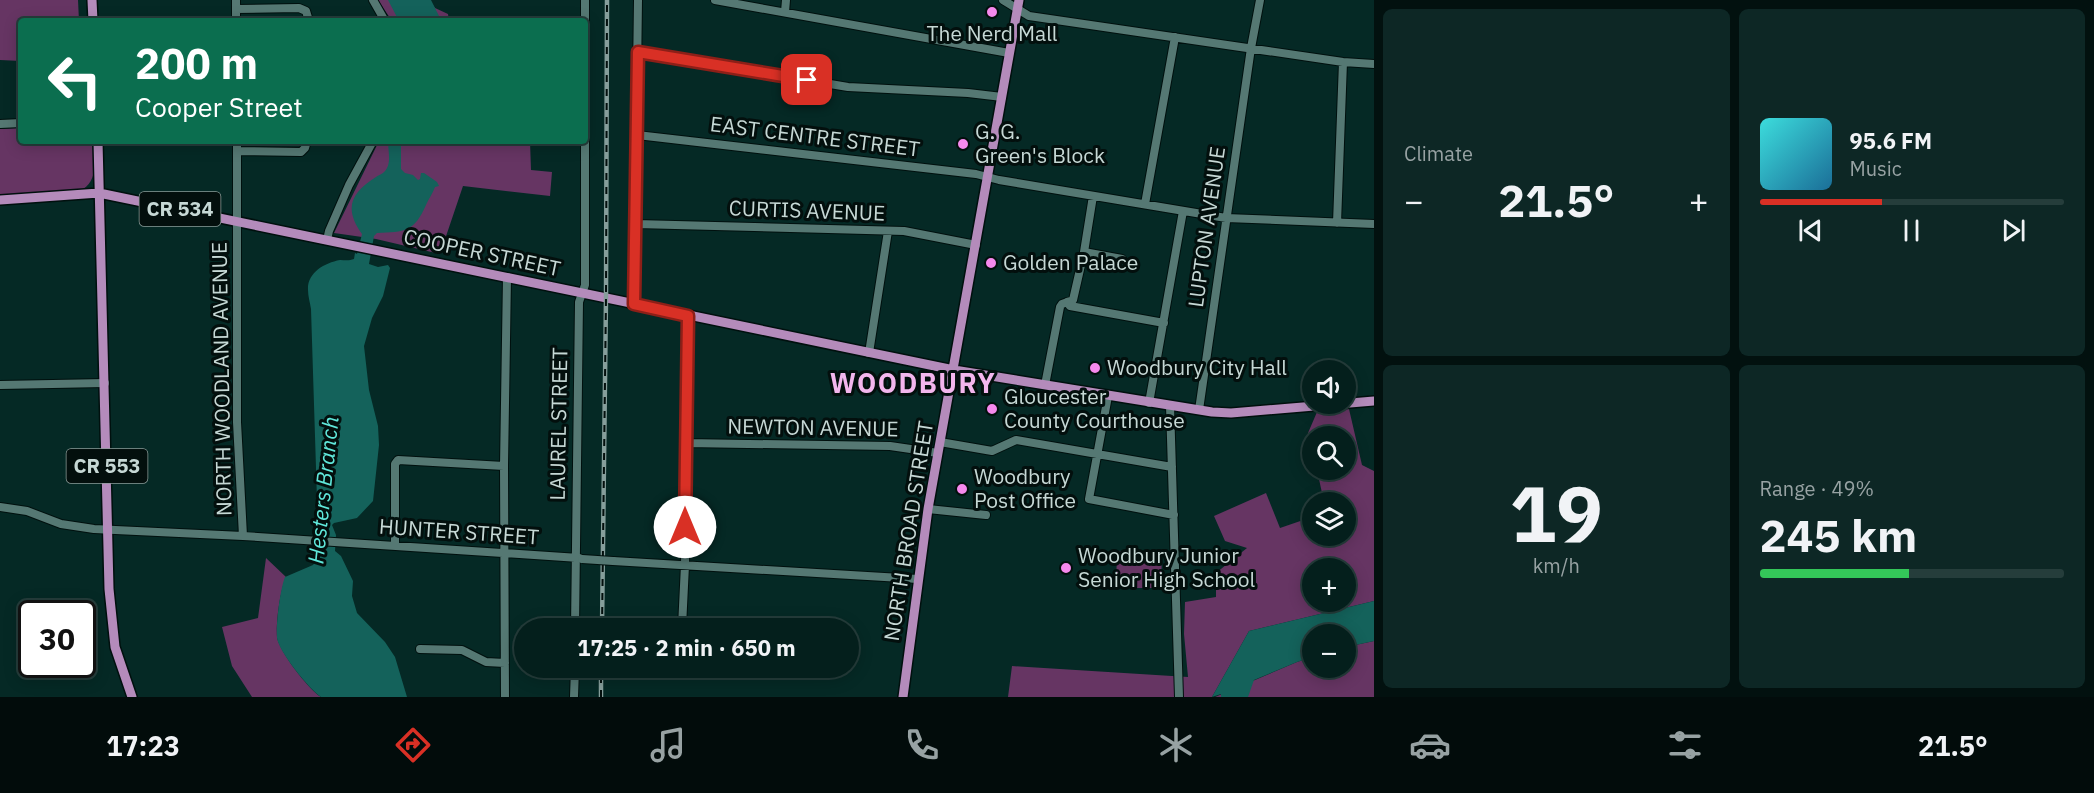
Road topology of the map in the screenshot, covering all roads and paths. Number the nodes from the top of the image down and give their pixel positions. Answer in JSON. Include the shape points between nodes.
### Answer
{"nodes":[{"id":1,"x":92,"y":0,"type":"edge"},
{"id":2,"x":236,"y":0,"type":"edge"},
{"id":3,"x":373,"y":0,"type":"edge"},
{"id":4,"x":585,"y":0,"type":"edge"},
{"id":5,"x":638,"y":0,"type":"edge"},
{"id":6,"x":715,"y":0,"type":"edge"},
{"id":7,"x":786,"y":0,"type":"edge"},
{"id":8,"x":1003,"y":0,"type":"edge"},
{"id":9,"x":1260,"y":0,"type":"edge"},
{"id":10,"x":1018,"y":5,"type":"edge"},
{"id":11,"x":236,"y":9,"type":"junction"},
{"id":12,"x":785,"y":12,"type":"junction"},
{"id":13,"x":93,"y":18,"type":"edge"},
{"id":14,"x":236,"y":18,"type":"edge"},
{"id":15,"x":308,"y":18,"type":"edge"},
{"id":16,"x":383,"y":18,"type":"edge"},
{"id":17,"x":585,"y":18,"type":"edge"},
{"id":18,"x":1176,"y":37,"type":"junction"},
{"id":19,"x":1251,"y":48,"type":"junction"},
{"id":20,"x":638,"y":52,"type":"junction"},
{"id":21,"x":1009,"y":53,"type":"junction"},
{"id":22,"x":1343,"y":62,"type":"junction"},
{"id":23,"x":1374,"y":64,"type":"edge"},
{"id":24,"x":1002,"y":98,"type":"junction"},
{"id":25,"x":18,"y":123,"type":"edge"},
{"id":26,"x":0,"y":124,"type":"edge"},
{"id":27,"x":637,"y":135,"type":"junction"},
{"id":28,"x":98,"y":144,"type":"edge"},
{"id":29,"x":237,"y":144,"type":"edge"},
{"id":30,"x":306,"y":144,"type":"edge"},
{"id":31,"x":371,"y":144,"type":"edge"},
{"id":32,"x":585,"y":144,"type":"edge"},
{"id":33,"x":237,"y":151,"type":"junction"},
{"id":34,"x":988,"y":177,"type":"junction"},
{"id":35,"x":99,"y":193,"type":"junction"},
{"id":36,"x":1093,"y":196,"type":"junction"},
{"id":37,"x":0,"y":200,"type":"edge"},
{"id":38,"x":1145,"y":204,"type":"junction"},
{"id":39,"x":1183,"y":212,"type":"junction"},
{"id":40,"x":1226,"y":218,"type":"junction"},
{"id":41,"x":238,"y":221,"type":"junction"},
{"id":42,"x":1337,"y":223,"type":"junction"},
{"id":43,"x":636,"y":224,"type":"junction"},
{"id":44,"x":1374,"y":224,"type":"edge"},
{"id":45,"x":888,"y":231,"type":"junction"},
{"id":46,"x":327,"y":240,"type":"junction"},
{"id":47,"x":976,"y":245,"type":"junction"},
{"id":48,"x":1084,"y":252,"type":"junction"},
{"id":49,"x":1122,"y":259,"type":"dead end"},
{"id":50,"x":507,"y":277,"type":"junction"},
{"id":51,"x":582,"y":292,"type":"junction"},
{"id":52,"x":1067,"y":302,"type":"junction"},
{"id":53,"x":634,"y":304,"type":"junction"},
{"id":54,"x":688,"y":316,"type":"junction"},
{"id":55,"x":1164,"y":322,"type":"junction"},
{"id":56,"x":869,"y":353,"type":"junction"},
{"id":57,"x":954,"y":370,"type":"junction"},
{"id":58,"x":105,"y":382,"type":"junction"},
{"id":59,"x":0,"y":385,"type":"edge"},
{"id":60,"x":1045,"y":385,"type":"junction"},
{"id":61,"x":1108,"y":396,"type":"junction"},
{"id":62,"x":1374,"y":401,"type":"edge"},
{"id":63,"x":1149,"y":403,"type":"junction"},
{"id":64,"x":1170,"y":406,"type":"junction"},
{"id":65,"x":1199,"y":410,"type":"junction"},
{"id":66,"x":940,"y":442,"type":"junction"},
{"id":67,"x":686,"y":443,"type":"junction"},
{"id":68,"x":938,"y":453,"type":"junction"},
{"id":69,"x":1097,"y":453,"type":"junction"},
{"id":70,"x":504,"y":466,"type":"junction"},
{"id":71,"x":1172,"y":467,"type":"junction"},
{"id":72,"x":0,"y":507,"type":"edge"},
{"id":73,"x":928,"y":509,"type":"junction"},
{"id":74,"x":986,"y":515,"type":"dead end"},
{"id":75,"x":1174,"y":515,"type":"junction"},
{"id":76,"x":109,"y":530,"type":"junction"},
{"id":77,"x":243,"y":536,"type":"junction"},
{"id":78,"x":395,"y":546,"type":"junction"},
{"id":79,"x":505,"y":553,"type":"junction"},
{"id":80,"x":579,"y":558,"type":"junction"},
{"id":81,"x":685,"y":565,"type":"junction"},
{"id":82,"x":918,"y":579,"type":"junction"},
{"id":83,"x":576,"y":618,"type":"edge"},
{"id":84,"x":682,"y":618,"type":"edge"},
{"id":85,"x":420,"y":649,"type":"dead end"},
{"id":86,"x":505,"y":663,"type":"junction"},
{"id":87,"x":574,"y":678,"type":"edge"},
{"id":88,"x":132,"y":697,"type":"edge"},
{"id":89,"x":505,"y":697,"type":"edge"},
{"id":90,"x":574,"y":697,"type":"edge"},
{"id":91,"x":903,"y":697,"type":"edge"},
{"id":92,"x":1179,"y":697,"type":"edge"}],
"edges":[{"from":1,"to":13,"type":"main road"},
{"from":2,"to":11,"type":"street"},
{"from":3,"to":16,"type":"street"},
{"from":4,"to":17,"type":"street","name":"LAUREL STREET"},
{"from":5,"to":20,"type":"street"},
{"from":6,"to":12,"type":"street"},
{"from":7,"to":12,"type":"street"},
{"from":8,"to":10,"type":"street"},
{"from":9,"to":19,"type":"street","name":"LUPTON AVENUE"},
{"from":10,"to":18,"type":"street","via":[[1029,16]]},
{"from":10,"to":21,"type":"main road","name":"NORTH BROAD STREET"},
{"from":11,"to":14,"type":"street"},
{"from":11,"to":15,"type":"street","via":[[299,8],[306,11]]},
{"from":12,"to":21,"type":"street"},
{"from":18,"to":19,"type":"street"},
{"from":18,"to":38,"type":"street"},
{"from":19,"to":22,"type":"street"},
{"from":19,"to":40,"type":"street","name":"LUPTON AVENUE"},
{"from":20,"to":24,"type":"street","via":[[848,87]]},
{"from":20,"to":27,"type":"street"},
{"from":21,"to":24,"type":"main road","name":"NORTH BROAD STREET"},
{"from":22,"to":23,"type":"street"},
{"from":22,"to":42,"type":"street"},
{"from":24,"to":34,"type":"main road","name":"NORTH BROAD STREET"},
{"from":25,"to":26,"type":"street"},
{"from":27,"to":34,"type":"street","name":"EAST CENTRE STREET"},
{"from":27,"to":43,"type":"street"},
{"from":28,"to":35,"type":"main road","number":"CR 553"},
{"from":29,"to":33,"type":"street","name":"NORTH WOODLAND AVENUE"},
{"from":30,"to":33,"type":"street","via":[[301,152]]},
{"from":31,"to":46,"type":"street","via":[[349,184]]},
{"from":32,"to":51,"type":"street","name":"LAUREL STREET"},
{"from":33,"to":41,"type":"street","name":"NORTH WOODLAND AVENUE"},
{"from":34,"to":36,"type":"street","name":"EAST CENTRE STREET"},
{"from":34,"to":47,"type":"main road","name":"NORTH BROAD STREET"},
{"from":35,"to":37,"type":"main road","name":"COOPER STREET","number":"CR 534"},
{"from":35,"to":41,"type":"main road","name":"COOPER STREET","number":"CR 534"},
{"from":35,"to":58,"type":"main road","number":"CR 553"},
{"from":36,"to":38,"type":"street","name":"EAST CENTRE STREET"},
{"from":36,"to":48,"type":"street"},
{"from":38,"to":39,"type":"street","name":"EAST CENTRE STREET"},
{"from":39,"to":40,"type":"street","name":"EAST CENTRE STREET"},
{"from":39,"to":55,"type":"street"},
{"from":40,"to":42,"type":"street","name":"EAST CENTRE STREET"},
{"from":40,"to":65,"type":"street","name":"LUPTON AVENUE"},
{"from":41,"to":46,"type":"main road","name":"COOPER STREET","number":"CR 534"},
{"from":41,"to":77,"type":"street","name":"NORTH WOODLAND AVENUE","via":[[237,422]]},
{"from":42,"to":44,"type":"street","name":"EAST CENTRE STREET"},
{"from":43,"to":45,"type":"street","name":"CURTIS AVENUE"},
{"from":43,"to":53,"type":"street"},
{"from":45,"to":47,"type":"street","name":"CURTIS AVENUE"},
{"from":45,"to":56,"type":"street"},
{"from":46,"to":50,"type":"main road","name":"COOPER STREET","number":"CR 534"},
{"from":47,"to":57,"type":"main road","name":"NORTH BROAD STREET"},
{"from":48,"to":49,"type":"street"},
{"from":48,"to":52,"type":"street","via":[[1073,300]]},
{"from":50,"to":51,"type":"main road","name":"COOPER STREET","number":"CR 534"},
{"from":50,"to":70,"type":"street"},
{"from":51,"to":53,"type":"main road","name":"COOPER STREET","number":"CR 534"},
{"from":51,"to":80,"type":"street","name":"LAUREL STREET"},
{"from":52,"to":55,"type":"street","via":[[1070,306]]},
{"from":52,"to":60,"type":"street","via":[[1060,307]]},
{"from":53,"to":54,"type":"main road","name":"COOPER STREET","number":"CR 534"},
{"from":54,"to":56,"type":"main road","name":"COOPER STREET","number":"CR 534"},
{"from":54,"to":67,"type":"street"},
{"from":55,"to":63,"type":"street"},
{"from":56,"to":57,"type":"main road","name":"COOPER STREET","number":"CR 534"},
{"from":57,"to":60,"type":"main road","name":"COOPER STREET"},
{"from":57,"to":66,"type":"main road","name":"NORTH BROAD STREET"},
{"from":58,"to":59,"type":"street"},
{"from":58,"to":76,"type":"main road","number":"CR 553"},
{"from":60,"to":61,"type":"main road","name":"COOPER STREET"},
{"from":61,"to":63,"type":"main road","name":"COOPER STREET"},
{"from":61,"to":69,"type":"street"},
{"from":62,"to":65,"type":"main road","name":"COOPER STREET","via":[[1228,413]]},
{"from":63,"to":64,"type":"main road","name":"COOPER STREET"},
{"from":64,"to":65,"type":"main road","name":"COOPER STREET"},
{"from":64,"to":71,"type":"street"},
{"from":66,"to":68,"type":"main road","name":"NORTH BROAD STREET"},
{"from":66,"to":69,"type":"street","via":[[992,451],[1017,440]]},
{"from":67,"to":68,"type":"street","name":"NEWTON AVENUE","via":[[890,446]]},
{"from":67,"to":81,"type":"street"},
{"from":68,"to":73,"type":"main road","name":"NORTH BROAD STREET"},
{"from":69,"to":71,"type":"street"},
{"from":69,"to":75,"type":"street","via":[[1089,499]]},
{"from":70,"to":78,"type":"street","via":[[398,460]]},
{"from":70,"to":79,"type":"street"},
{"from":71,"to":75,"type":"street"},
{"from":72,"to":76,"type":"street","name":"HUNTER STREET","via":[[27,511],[61,524]]},
{"from":73,"to":74,"type":"street"},
{"from":73,"to":82,"type":"main road","name":"NORTH BROAD STREET"},
{"from":75,"to":92,"type":"street"},
{"from":76,"to":77,"type":"street","name":"HUNTER STREET"},
{"from":76,"to":88,"type":"main road","number":"CR 553","via":[[115,647]]},
{"from":77,"to":78,"type":"street","name":"HUNTER STREET"},
{"from":78,"to":79,"type":"street","name":"HUNTER STREET"},
{"from":79,"to":80,"type":"street","name":"HUNTER STREET"},
{"from":79,"to":86,"type":"street"},
{"from":80,"to":81,"type":"street","name":"HUNTER STREET","bridge":true},
{"from":80,"to":83,"type":"street","name":"LAUREL STREET"},
{"from":81,"to":82,"type":"street","name":"HUNTER STREET"},
{"from":81,"to":84,"type":"street"},
{"from":82,"to":91,"type":"main road","name":"NORTH BROAD STREET"},
{"from":85,"to":86,"type":"street","via":[[454,648],[486,662]]},
{"from":86,"to":89,"type":"street"},
{"from":87,"to":90,"type":"street"}]}
